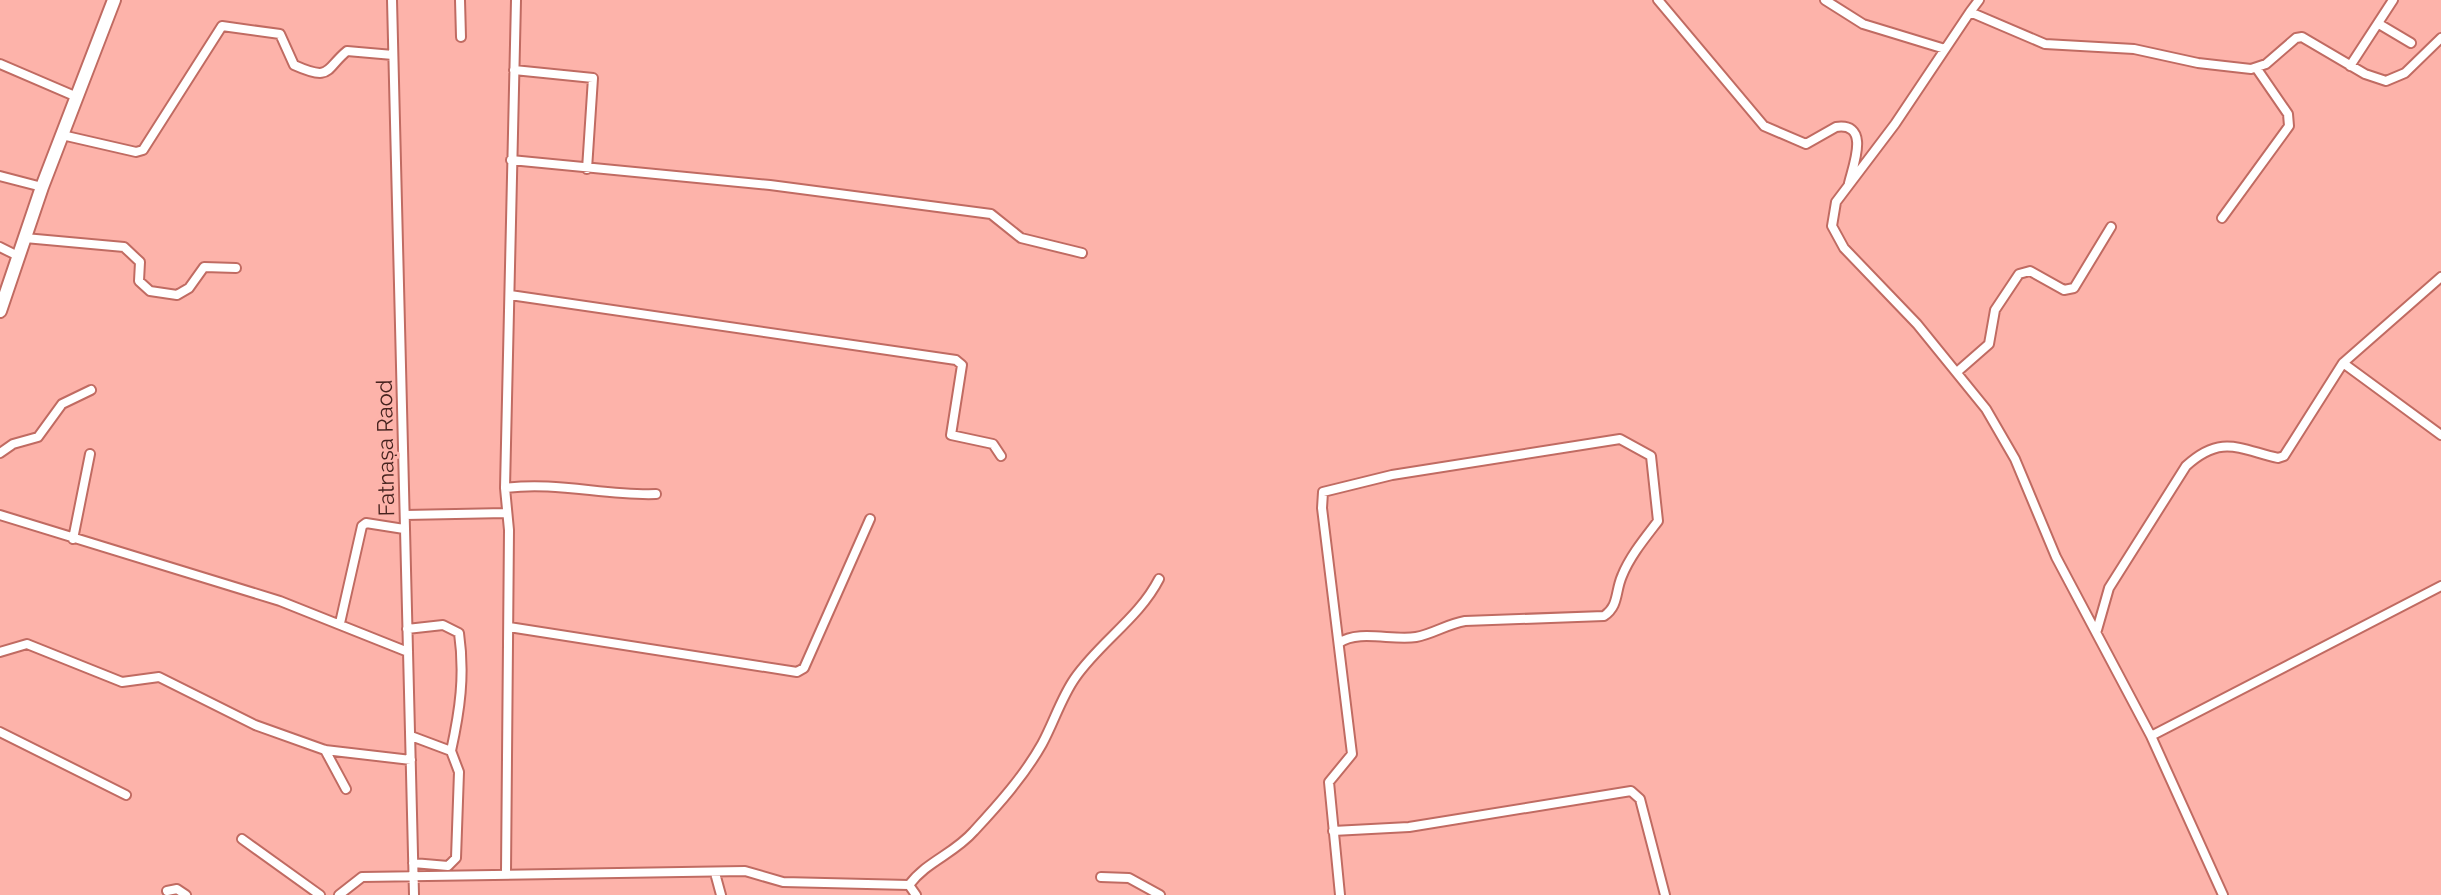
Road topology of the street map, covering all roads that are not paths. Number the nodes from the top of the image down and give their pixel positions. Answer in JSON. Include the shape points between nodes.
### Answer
{"nodes":[{"id":1,"x":114,"y":0,"type":"edge"},
{"id":2,"x":392,"y":0,"type":"edge"},
{"id":3,"x":460,"y":0,"type":"edge"},
{"id":4,"x":516,"y":0,"type":"edge"},
{"id":5,"x":1658,"y":0,"type":"edge"},
{"id":6,"x":1825,"y":0,"type":"edge"},
{"id":7,"x":1979,"y":0,"type":"edge"},
{"id":8,"x":2393,"y":0,"type":"edge"},
{"id":9,"x":1970,"y":12,"type":"junction"},
{"id":10,"x":2379,"y":24,"type":"junction"},
{"id":11,"x":461,"y":37,"type":"dead end"},
{"id":12,"x":2441,"y":38,"type":"edge"},
{"id":13,"x":2411,"y":43,"type":"dead end"},
{"id":14,"x":1945,"y":49,"type":"junction"},
{"id":15,"x":393,"y":55,"type":"junction"},
{"id":16,"x":0,"y":64,"type":"edge"},
{"id":17,"x":2350,"y":66,"type":"junction"},
{"id":18,"x":2257,"y":69,"type":"junction"},
{"id":19,"x":514,"y":70,"type":"junction"},
{"id":20,"x":77,"y":97,"type":"junction"},
{"id":21,"x":62,"y":135,"type":"junction"},
{"id":22,"x":511,"y":160,"type":"junction"},
{"id":23,"x":587,"y":169,"type":"junction"},
{"id":24,"x":0,"y":176,"type":"edge"},
{"id":25,"x":1848,"y":185,"type":"junction"},
{"id":26,"x":42,"y":187,"type":"junction"},
{"id":27,"x":2222,"y":218,"type":"dead end"},
{"id":28,"x":2111,"y":227,"type":"dead end"},
{"id":29,"x":25,"y":238,"type":"junction"},
{"id":30,"x":0,"y":247,"type":"edge"},
{"id":31,"x":1082,"y":253,"type":"dead end"},
{"id":32,"x":18,"y":256,"type":"junction"},
{"id":33,"x":236,"y":268,"type":"dead end"},
{"id":34,"x":2441,"y":277,"type":"edge"},
{"id":35,"x":510,"y":295,"type":"junction"},
{"id":36,"x":0,"y":311,"type":"edge"},
{"id":37,"x":2343,"y":363,"type":"junction"},
{"id":38,"x":1957,"y":372,"type":"junction"},
{"id":39,"x":91,"y":390,"type":"dead end"},
{"id":40,"x":2441,"y":435,"type":"edge"},
{"id":41,"x":0,"y":453,"type":"edge"},
{"id":42,"x":90,"y":454,"type":"dead end"},
{"id":43,"x":1001,"y":456,"type":"dead end"},
{"id":44,"x":505,"y":488,"type":"junction"},
{"id":45,"x":656,"y":494,"type":"dead end"},
{"id":46,"x":506,"y":513,"type":"junction"},
{"id":47,"x":0,"y":515,"type":"edge"},
{"id":48,"x":405,"y":515,"type":"junction"},
{"id":49,"x":870,"y":519,"type":"dead end"},
{"id":50,"x":404,"y":529,"type":"junction"},
{"id":51,"x":73,"y":539,"type":"junction"},
{"id":52,"x":1159,"y":579,"type":"dead end"},
{"id":53,"x":2441,"y":586,"type":"edge"},
{"id":54,"x":340,"y":623,"type":"junction"},
{"id":55,"x":509,"y":627,"type":"junction"},
{"id":56,"x":407,"y":629,"type":"junction"},
{"id":57,"x":2097,"y":631,"type":"junction"},
{"id":58,"x":1339,"y":643,"type":"junction"},
{"id":59,"x":0,"y":652,"type":"edge"},
{"id":60,"x":408,"y":652,"type":"junction"},
{"id":61,"x":0,"y":732,"type":"edge"},
{"id":62,"x":411,"y":736,"type":"junction"},
{"id":63,"x":2151,"y":736,"type":"junction"},
{"id":64,"x":325,"y":750,"type":"junction"},
{"id":65,"x":451,"y":751,"type":"junction"},
{"id":66,"x":411,"y":760,"type":"junction"},
{"id":67,"x":346,"y":789,"type":"dead end"},
{"id":68,"x":126,"y":795,"type":"dead end"},
{"id":69,"x":1333,"y":831,"type":"junction"},
{"id":70,"x":242,"y":839,"type":"dead end"},
{"id":71,"x":413,"y":863,"type":"junction"},
{"id":72,"x":506,"y":872,"type":"junction"},
{"id":73,"x":715,"y":873,"type":"junction"},
{"id":74,"x":413,"y":874,"type":"junction"},
{"id":75,"x":1101,"y":877,"type":"dead end"},
{"id":76,"x":909,"y":885,"type":"junction"},
{"id":77,"x":167,"y":891,"type":"dead end"},
{"id":78,"x":186,"y":895,"type":"edge"},
{"id":79,"x":320,"y":895,"type":"edge"},
{"id":80,"x":339,"y":895,"type":"edge"},
{"id":81,"x":414,"y":895,"type":"edge"},
{"id":82,"x":721,"y":895,"type":"edge"},
{"id":83,"x":916,"y":895,"type":"edge"},
{"id":84,"x":1160,"y":895,"type":"edge"},
{"id":85,"x":1340,"y":895,"type":"edge"},
{"id":86,"x":1665,"y":895,"type":"edge"},
{"id":87,"x":2223,"y":895,"type":"edge"}],
"edges":[{"from":1,"to":20,"type":"street"},
{"from":2,"to":15,"type":"street","name":"Fatnaṣa Raod"},
{"from":3,"to":11,"type":"street"},
{"from":4,"to":19,"type":"street"},
{"from":5,"to":25,"type":"street","via":[[1764,126],[1806,144],[1836,127],[1850,130],[1859,150]]},
{"from":6,"to":14,"type":"street","via":[[1863,24]]},
{"from":7,"to":9,"type":"street"},
{"from":8,"to":10,"type":"street"},
{"from":9,"to":14,"type":"street"},
{"from":9,"to":18,"type":"street","via":[[2045,44],[2134,49]]},
{"from":10,"to":13,"type":"street"},
{"from":10,"to":17,"type":"street"},
{"from":12,"to":17,"type":"street","via":[[2392,81]]},
{"from":14,"to":25,"type":"street"},
{"from":15,"to":21,"type":"street","via":[[347,51],[337,66],[311,73],[294,65],[280,34],[222,26],[143,150]]},
{"from":15,"to":48,"type":"street","name":"Fatnaṣa Raod"},
{"from":16,"to":20,"type":"street"},
{"from":17,"to":18,"type":"street","via":[[2302,37]]},
{"from":18,"to":27,"type":"street","via":[[2288,114],[2289,126]]},
{"from":19,"to":22,"type":"street"},
{"from":19,"to":23,"type":"street","via":[[593,78]]},
{"from":20,"to":21,"type":"street"},
{"from":21,"to":26,"type":"street"},
{"from":22,"to":23,"type":"street"},
{"from":22,"to":35,"type":"street"},
{"from":23,"to":31,"type":"street","via":[[770,185],[991,214],[1021,238]]},
{"from":24,"to":26,"type":"street"},
{"from":25,"to":38,"type":"street","via":[[1832,214],[1837,238]]},
{"from":26,"to":29,"type":"street"},
{"from":28,"to":38,"type":"street","via":[[2074,288],[2064,290],[2030,271],[2019,274],[1995,310],[1989,344]]},
{"from":29,"to":32,"type":"street"},
{"from":29,"to":33,"type":"street","via":[[124,247],[140,262],[139,281],[150,291],[177,295],[204,267]]},
{"from":30,"to":32,"type":"street"},
{"from":32,"to":36,"type":"street"},
{"from":34,"to":37,"type":"street"},
{"from":35,"to":43,"type":"street","via":[[956,360],[962,365],[951,435],[993,444]]},
{"from":35,"to":44,"type":"street"},
{"from":37,"to":40,"type":"street"},
{"from":37,"to":57,"type":"street","via":[[2284,456],[2225,445],[2186,466],[2109,588]]},
{"from":38,"to":57,"type":"street","via":[[2015,459],[2056,557]]},
{"from":39,"to":41,"type":"street","via":[[62,404],[38,437]]},
{"from":42,"to":51,"type":"street"},
{"from":44,"to":45,"type":"street","via":[[575,486]]},
{"from":44,"to":46,"type":"street"},
{"from":46,"to":48,"type":"street"},
{"from":46,"to":55,"type":"street"},
{"from":47,"to":51,"type":"street"},
{"from":48,"to":50,"type":"street","name":"Fatnaṣa Raod"},
{"from":49,"to":55,"type":"street","via":[[804,668],[797,672]]},
{"from":50,"to":54,"type":"street","via":[[362,526]]},
{"from":50,"to":56,"type":"street","name":"Fatnaṣa Raod"},
{"from":51,"to":54,"type":"street"},
{"from":52,"to":76,"type":"street","via":[[1149,599],[1076,676],[1043,742],[1007,794],[963,843],[922,867]]},
{"from":53,"to":63,"type":"street"},
{"from":54,"to":60,"type":"street"},
{"from":55,"to":72,"type":"street"},
{"from":56,"to":60,"type":"street","name":"Fatnaṣa Raod"},
{"from":56,"to":65,"type":"street","via":[[443,625],[459,633],[461,702]]},
{"from":57,"to":63,"type":"street"},
{"from":58,"to":58,"type":"street","via":[[1350,637],[1416,637],[1465,621],[1604,616],[1613,610],[1622,576],[1658,521],[1651,456],[1620,439],[1325,490],[1322,508]]},
{"from":58,"to":69,"type":"street","via":[[1352,754],[1329,782]]},
{"from":59,"to":64,"type":"street","via":[[27,644],[122,682],[167,679],[255,725]]},
{"from":60,"to":62,"type":"street","name":"Fatnaṣa Raod"},
{"from":61,"to":68,"type":"street"},
{"from":62,"to":65,"type":"street"},
{"from":62,"to":66,"type":"street","name":"Fatnaṣa Raod"},
{"from":63,"to":87,"type":"street"},
{"from":64,"to":66,"type":"street"},
{"from":64,"to":67,"type":"street"},
{"from":65,"to":71,"type":"street","via":[[459,772],[456,858],[448,866]]},
{"from":66,"to":71,"type":"street","name":"Fatnaṣa Raod"},
{"from":69,"to":85,"type":"street"},
{"from":69,"to":86,"type":"street","via":[[1409,827],[1631,791],[1640,799]]},
{"from":70,"to":79,"type":"street"},
{"from":71,"to":74,"type":"street","name":"Fatnaṣa Raod"},
{"from":72,"to":73,"type":"street"},
{"from":72,"to":74,"type":"street"},
{"from":73,"to":76,"type":"street","via":[[745,871],[783,882]]},
{"from":73,"to":82,"type":"street"},
{"from":74,"to":80,"type":"street","via":[[362,877]]},
{"from":74,"to":81,"type":"street","name":"Fatnaṣa Raod"},
{"from":75,"to":84,"type":"street","via":[[1129,878]]},
{"from":76,"to":83,"type":"street"},
{"from":77,"to":78,"type":"street","via":[[177,889]]}]}
